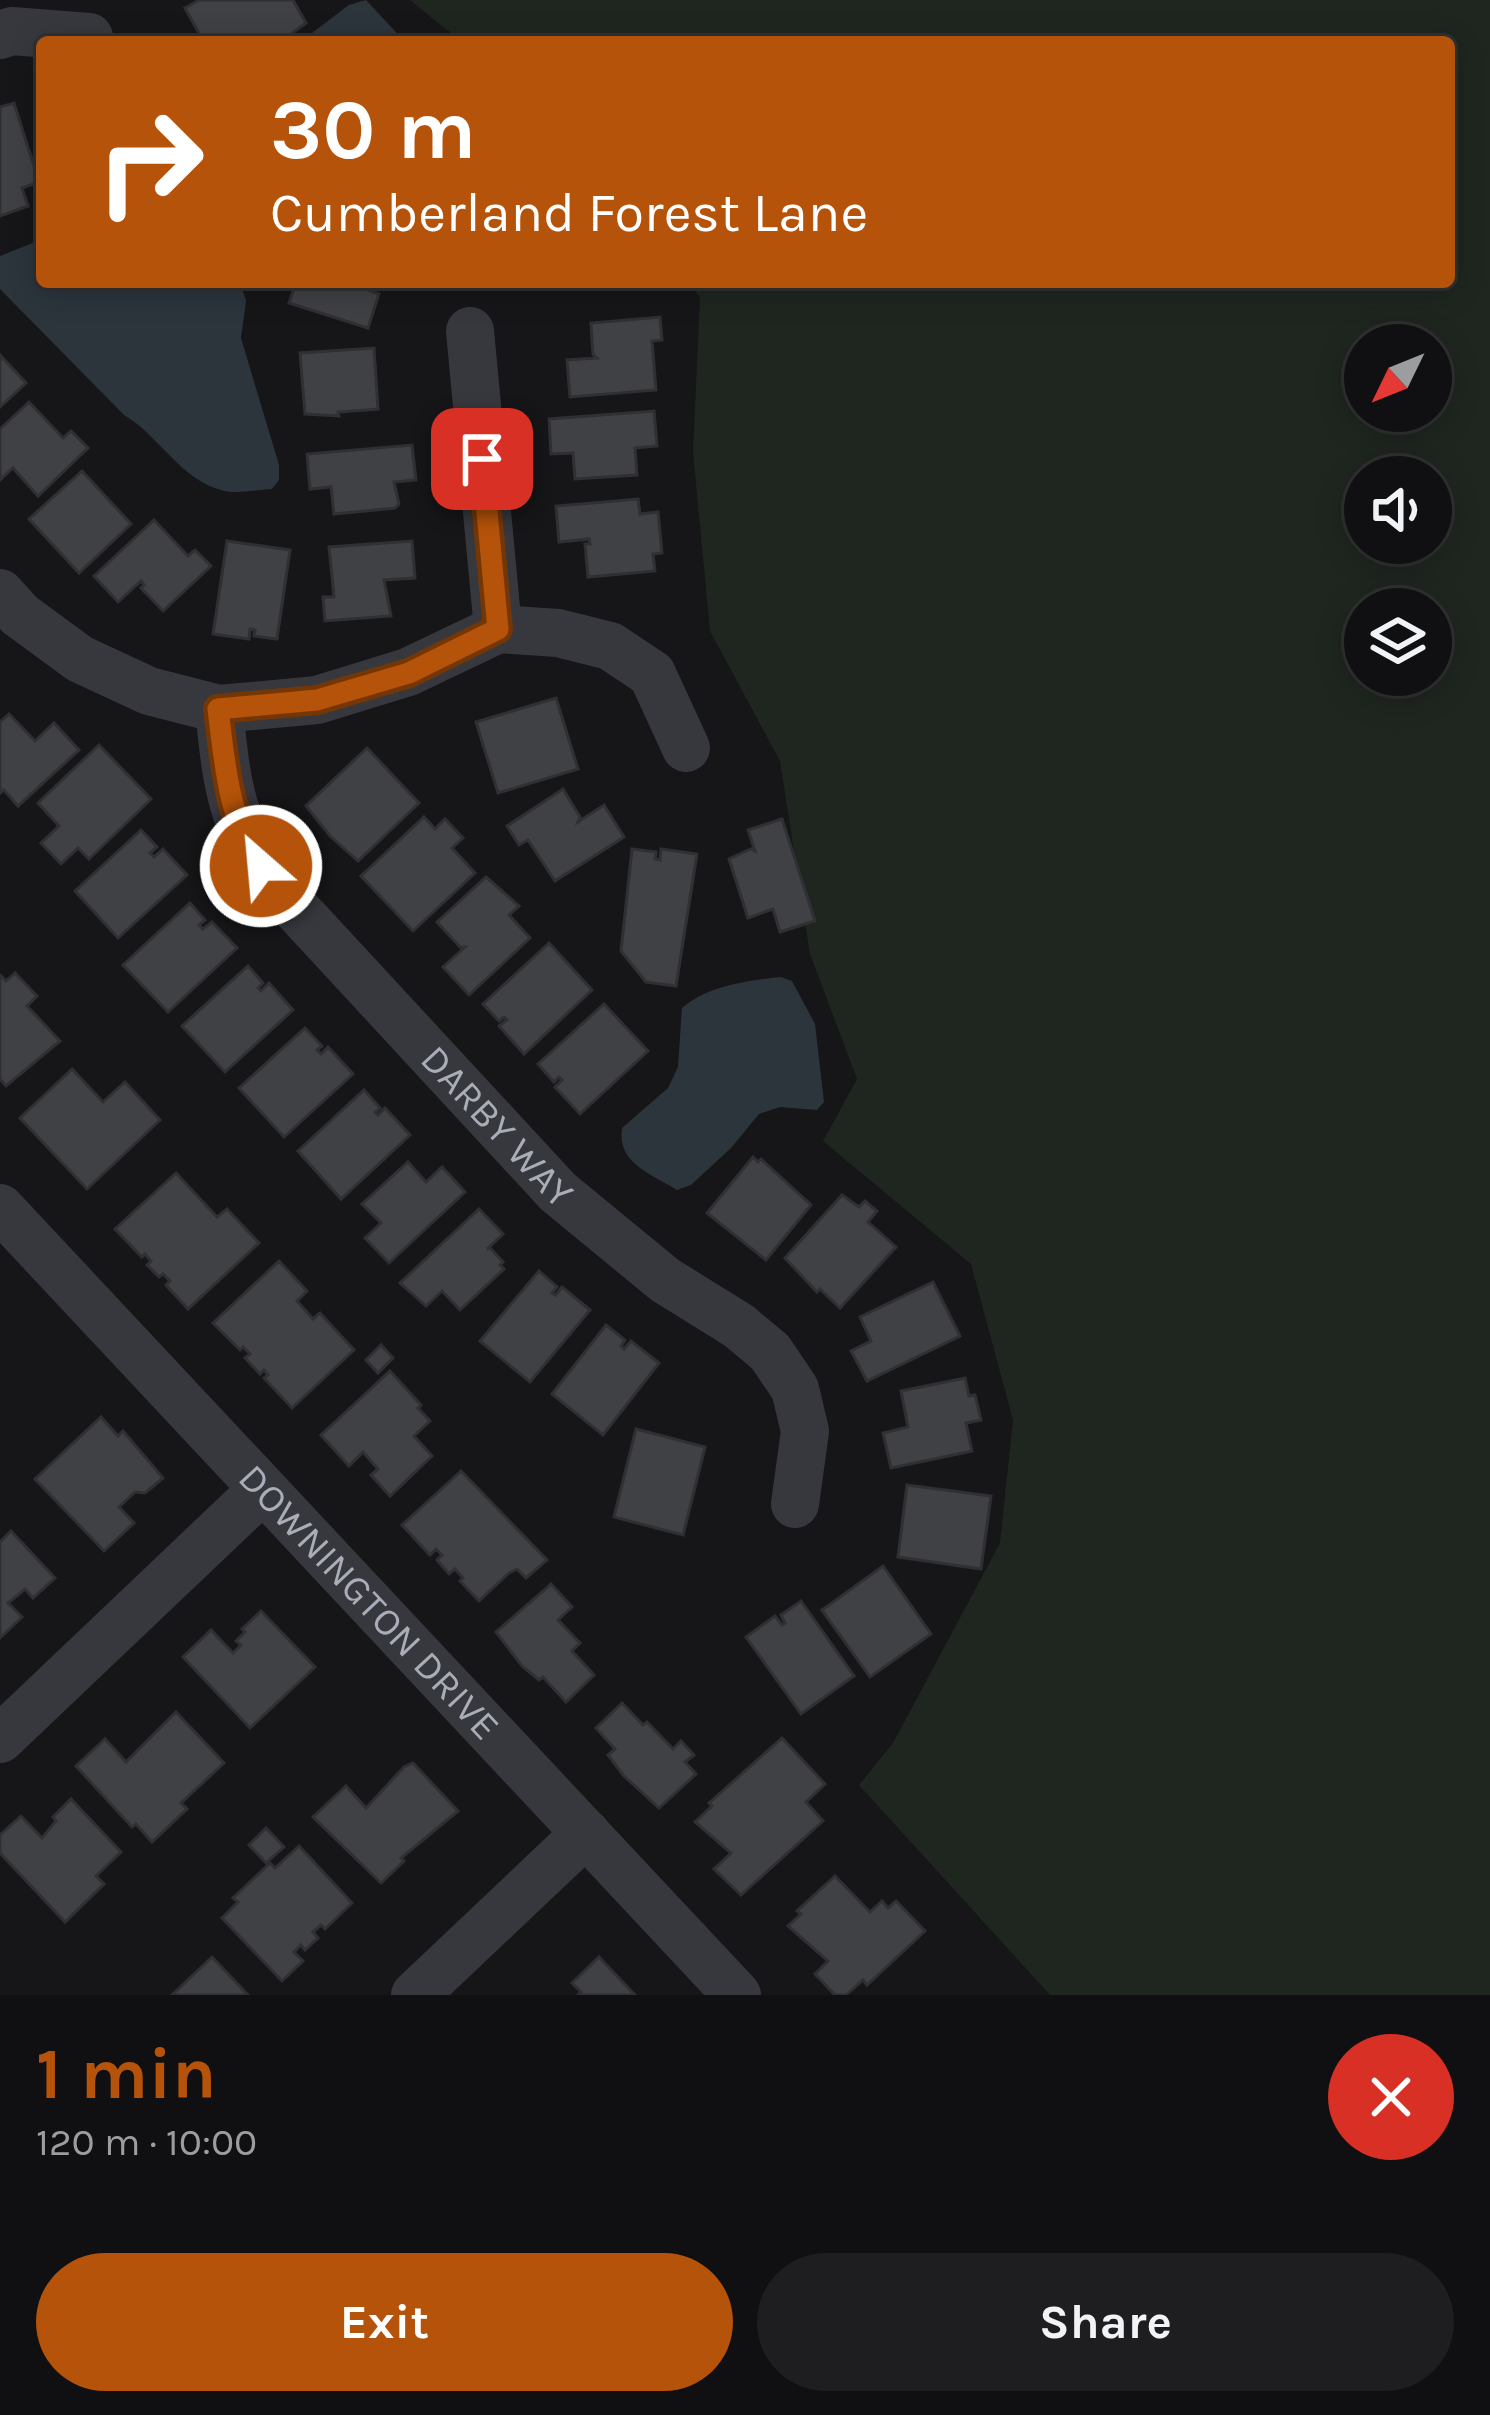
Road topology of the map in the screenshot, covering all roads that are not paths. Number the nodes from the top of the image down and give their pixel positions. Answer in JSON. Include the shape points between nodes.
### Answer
{"nodes":[{"id":1,"x":0,"y":35,"type":"edge"},
{"id":2,"x":75,"y":36,"type":"edge"},
{"id":3,"x":470,"y":331,"type":"dead end"},
{"id":4,"x":0,"y":593,"type":"edge"},
{"id":5,"x":498,"y":629,"type":"junction"},
{"id":6,"x":218,"y":709,"type":"junction"},
{"id":7,"x":686,"y":748,"type":"dead end"},
{"id":8,"x":0,"y":1208,"type":"edge"},
{"id":9,"x":262,"y":1490,"type":"junction"},
{"id":10,"x":795,"y":1504,"type":"dead end"},
{"id":11,"x":0,"y":1739,"type":"edge"},
{"id":12,"x":586,"y":1834,"type":"junction"},
{"id":13,"x":415,"y":1995,"type":"edge"},
{"id":14,"x":737,"y":1995,"type":"edge"}],
"edges":[{"from":1,"to":2,"type":"street"},
{"from":3,"to":5,"type":"street"},
{"from":4,"to":6,"type":"street","via":[[80,658],[149,691]]},
{"from":5,"to":6,"type":"street","via":[[409,673],[317,700]]},
{"from":5,"to":7,"type":"street","via":[[610,646],[652,674]]},
{"from":6,"to":10,"type":"street","name":"DARBY WAY","via":[[229,797],[247,845],[275,886],[558,1192],[770,1352],[795,1389],[805,1431]]},
{"from":8,"to":9,"type":"street","name":"DOWNINGTON DRIVE"},
{"from":9,"to":11,"type":"street"},
{"from":9,"to":12,"type":"street","name":"DOWNINGTON DRIVE"},
{"from":12,"to":13,"type":"street"},
{"from":12,"to":14,"type":"street","name":"DOWNINGTON DRIVE"}]}
